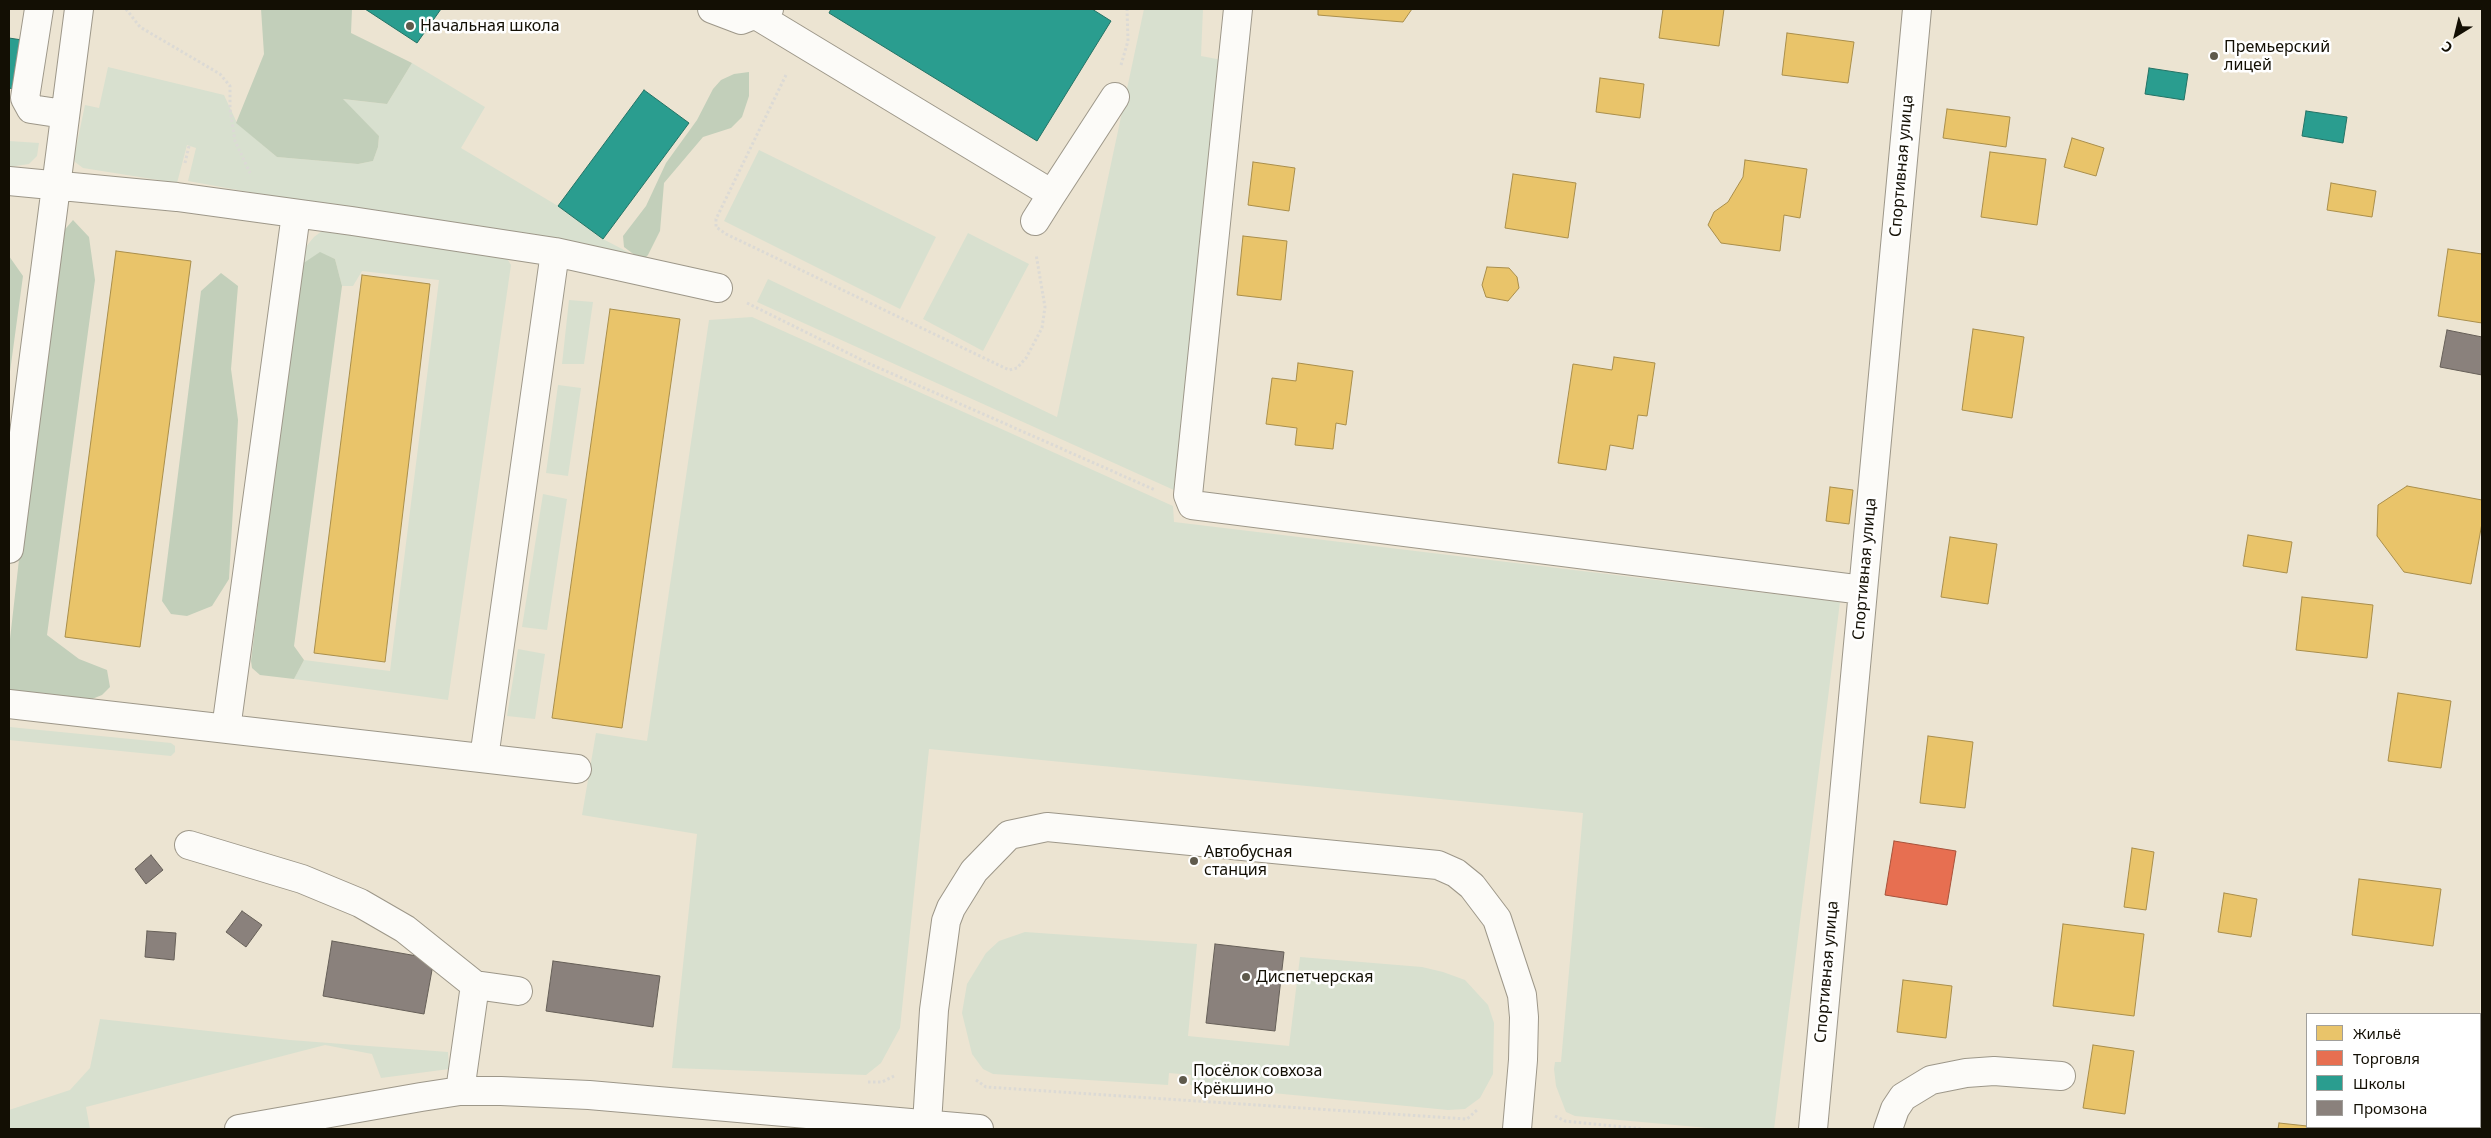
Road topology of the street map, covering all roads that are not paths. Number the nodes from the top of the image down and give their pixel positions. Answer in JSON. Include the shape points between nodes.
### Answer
{"nodes":[{"id":1,"x":39,"y":9,"type":"edge"},
{"id":2,"x":79,"y":9,"type":"edge"},
{"id":3,"x":712,"y":9,"type":"edge"},
{"id":4,"x":1238,"y":9,"type":"edge"},
{"id":5,"x":1917,"y":9,"type":"edge"},
{"id":6,"x":762,"y":12,"type":"edge"},
{"id":7,"x":1115,"y":97,"type":"road end"},
{"id":8,"x":64,"y":114,"type":"junction"},
{"id":9,"x":9,"y":182,"type":"edge"},
{"id":10,"x":55,"y":185,"type":"junction"},
{"id":11,"x":1052,"y":194,"type":"junction"},
{"id":12,"x":296,"y":214,"type":"junction"},
{"id":13,"x":1036,"y":221,"type":"road end"},
{"id":14,"x":555,"y":252,"type":"junction"},
{"id":15,"x":718,"y":288,"type":"road end"},
{"id":16,"x":9,"y":549,"type":"edge"},
{"id":17,"x":1863,"y":590,"type":"junction"},
{"id":18,"x":9,"y":704,"type":"edge"},
{"id":19,"x":226,"y":729,"type":"junction"},
{"id":20,"x":484,"y":758,"type":"junction"},
{"id":21,"x":577,"y":769,"type":"dead end"},
{"id":22,"x":189,"y":845,"type":"dead end"},
{"id":23,"x":475,"y":984,"type":"junction"},
{"id":24,"x":518,"y":991,"type":"dead end"},
{"id":25,"x":2061,"y":1076,"type":"dead end"},
{"id":26,"x":460,"y":1092,"type":"junction"},
{"id":27,"x":927,"y":1124,"type":"junction"},
{"id":28,"x":239,"y":1129,"type":"edge"},
{"id":29,"x":979,"y":1129,"type":"edge"},
{"id":30,"x":1517,"y":1129,"type":"edge"},
{"id":31,"x":1813,"y":1129,"type":"edge"},
{"id":32,"x":1888,"y":1129,"type":"edge"}],
"edges":[{"from":1,"to":8,"type":"street","via":[[25,98],[31,109]]},
{"from":2,"to":8,"type":"street"},
{"from":3,"to":6,"type":"street","via":[[740,20]]},
{"from":4,"to":17,"type":"street","via":[[1188,495],[1192,505]]},
{"from":5,"to":17,"type":"street","name":"Спортивная улица"},
{"from":6,"to":11,"type":"street","via":[[802,43]]},
{"from":7,"to":11,"type":"street"},
{"from":8,"to":10,"type":"street"},
{"from":9,"to":10,"type":"street"},
{"from":10,"to":12,"type":"street"},
{"from":10,"to":16,"type":"street"},
{"from":11,"to":13,"type":"street"},
{"from":12,"to":14,"type":"street"},
{"from":12,"to":19,"type":"street"},
{"from":14,"to":15,"type":"street"},
{"from":14,"to":20,"type":"street"},
{"from":17,"to":31,"type":"street","name":"Спортивная улица"},
{"from":18,"to":19,"type":"street"},
{"from":19,"to":20,"type":"street"},
{"from":20,"to":21,"type":"street"},
{"from":22,"to":23,"type":"street","via":[[302,879],[360,903],[406,929]]},
{"from":23,"to":24,"type":"street"},
{"from":23,"to":26,"type":"street"},
{"from":25,"to":32,"type":"street","via":[[1994,1071],[1931,1080],[1903,1097]]},
{"from":26,"to":27,"type":"street","via":[[589,1095]]},
{"from":26,"to":28,"type":"street"},
{"from":27,"to":29,"type":"street"},
{"from":27,"to":30,"type":"street","via":[[934,1004],[946,921],[951,908],[974,871],[1009,836],[1047,827],[1438,865],[1456,874],[1472,886],[1497,919],[1522,995],[1523,1051]]}]}
